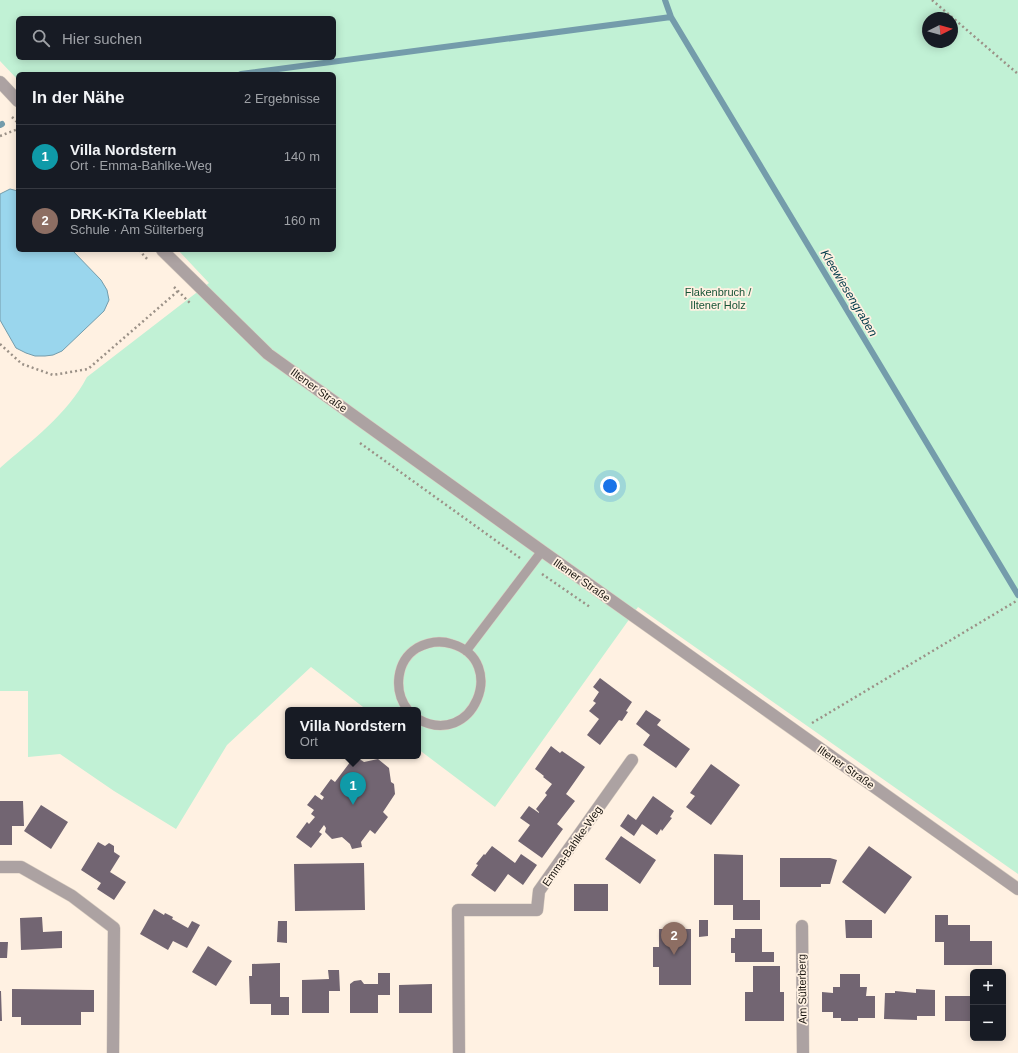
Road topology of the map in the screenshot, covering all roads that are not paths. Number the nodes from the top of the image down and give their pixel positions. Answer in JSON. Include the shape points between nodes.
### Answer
{"nodes":[{"id":1,"x":0,"y":82,"type":"edge"},
{"id":2,"x":16,"y":99,"type":"edge"},
{"id":3,"x":164,"y":252,"type":"edge"},
{"id":4,"x":542,"y":551,"type":"junction"},
{"id":5,"x":466,"y":651,"type":"junction"},
{"id":6,"x":406,"y":707,"type":"edge"},
{"id":7,"x":421,"y":720,"type":"edge"},
{"id":8,"x":632,"y":760,"type":"dead end"},
{"id":9,"x":0,"y":867,"type":"edge"},
{"id":10,"x":1018,"y":889,"type":"edge"},
{"id":11,"x":802,"y":926,"type":"dead end"},
{"id":12,"x":113,"y":1053,"type":"edge"},
{"id":13,"x":459,"y":1053,"type":"edge"},
{"id":14,"x":803,"y":1053,"type":"edge"}],
"edges":[{"from":1,"to":2,"type":"street"},
{"from":3,"to":4,"type":"street","name":"Iltener Straße","via":[[268,354]]},
{"from":4,"to":5,"type":"lane"},
{"from":4,"to":10,"type":"street","name":"Iltener Straße"},
{"from":5,"to":6,"type":"lane","via":[[452,643],[435,642],[424,644],[411,653],[401,666],[398,682],[401,698]]},
{"from":5,"to":7,"type":"lane","via":[[480,674],[481,690],[475,705],[464,717],[449,724],[433,725]]},
{"from":8,"to":13,"type":"street","name":"Emma-Bahlke-Weg","via":[[539,891],[537,910],[458,910]]},
{"from":9,"to":12,"type":"street","via":[[21,867],[72,896],[114,928]]},
{"from":11,"to":14,"type":"street","name":"Am Sülterberg"}]}
